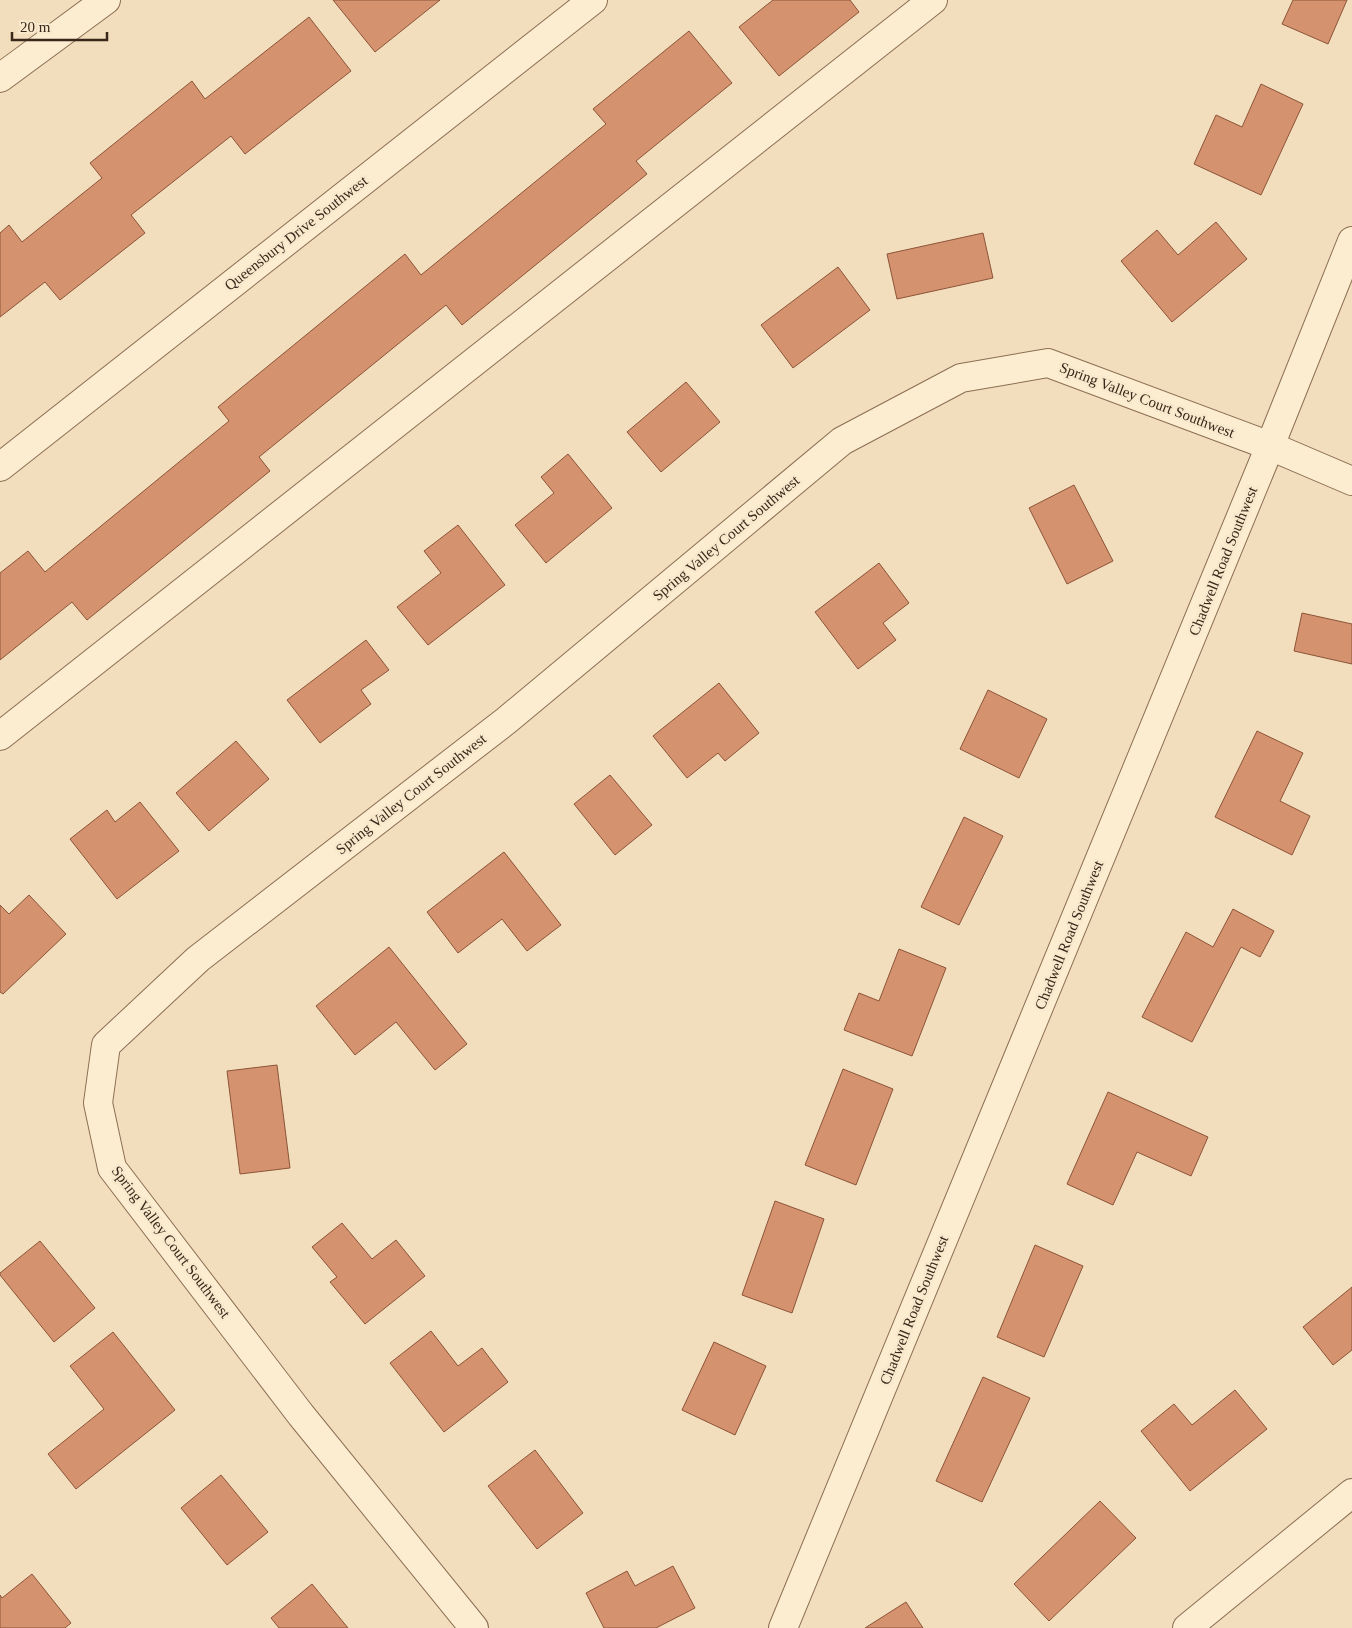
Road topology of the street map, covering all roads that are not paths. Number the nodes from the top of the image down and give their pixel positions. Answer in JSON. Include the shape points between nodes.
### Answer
{"nodes":[{"id":1,"x":106,"y":0,"type":"edge"},
{"id":2,"x":593,"y":0,"type":"edge"},
{"id":3,"x":933,"y":0,"type":"edge"},
{"id":4,"x":0,"y":78,"type":"edge"},
{"id":5,"x":1352,"y":242,"type":"edge"},
{"id":6,"x":1270,"y":446,"type":"junction"},
{"id":7,"x":0,"y":467,"type":"edge"},
{"id":8,"x":1352,"y":481,"type":"edge"},
{"id":9,"x":0,"y":736,"type":"edge"},
{"id":10,"x":1352,"y":1493,"type":"edge"},
{"id":11,"x":474,"y":1628,"type":"edge"},
{"id":12,"x":783,"y":1628,"type":"edge"},
{"id":13,"x":1187,"y":1628,"type":"edge"}],
"edges":[{"from":1,"to":4,"type":"street"},
{"from":2,"to":7,"type":"street","name":"Queensbury Drive Southwest"},
{"from":3,"to":9,"type":"street"},
{"from":5,"to":6,"type":"street","name":"Chadwell Road Southwest"},
{"from":6,"to":8,"type":"street","name":"Spring Valley Court Southwest"},
{"from":6,"to":11,"type":"street","name":"Spring Valley Court Southwest","via":[[1048,362],[961,378],[842,441],[507,720],[198,958],[106,1045],[98,1103],[112,1168],[301,1415]]},
{"from":6,"to":12,"type":"street","name":"Chadwell Road Southwest"},
{"from":10,"to":13,"type":"street"}]}
